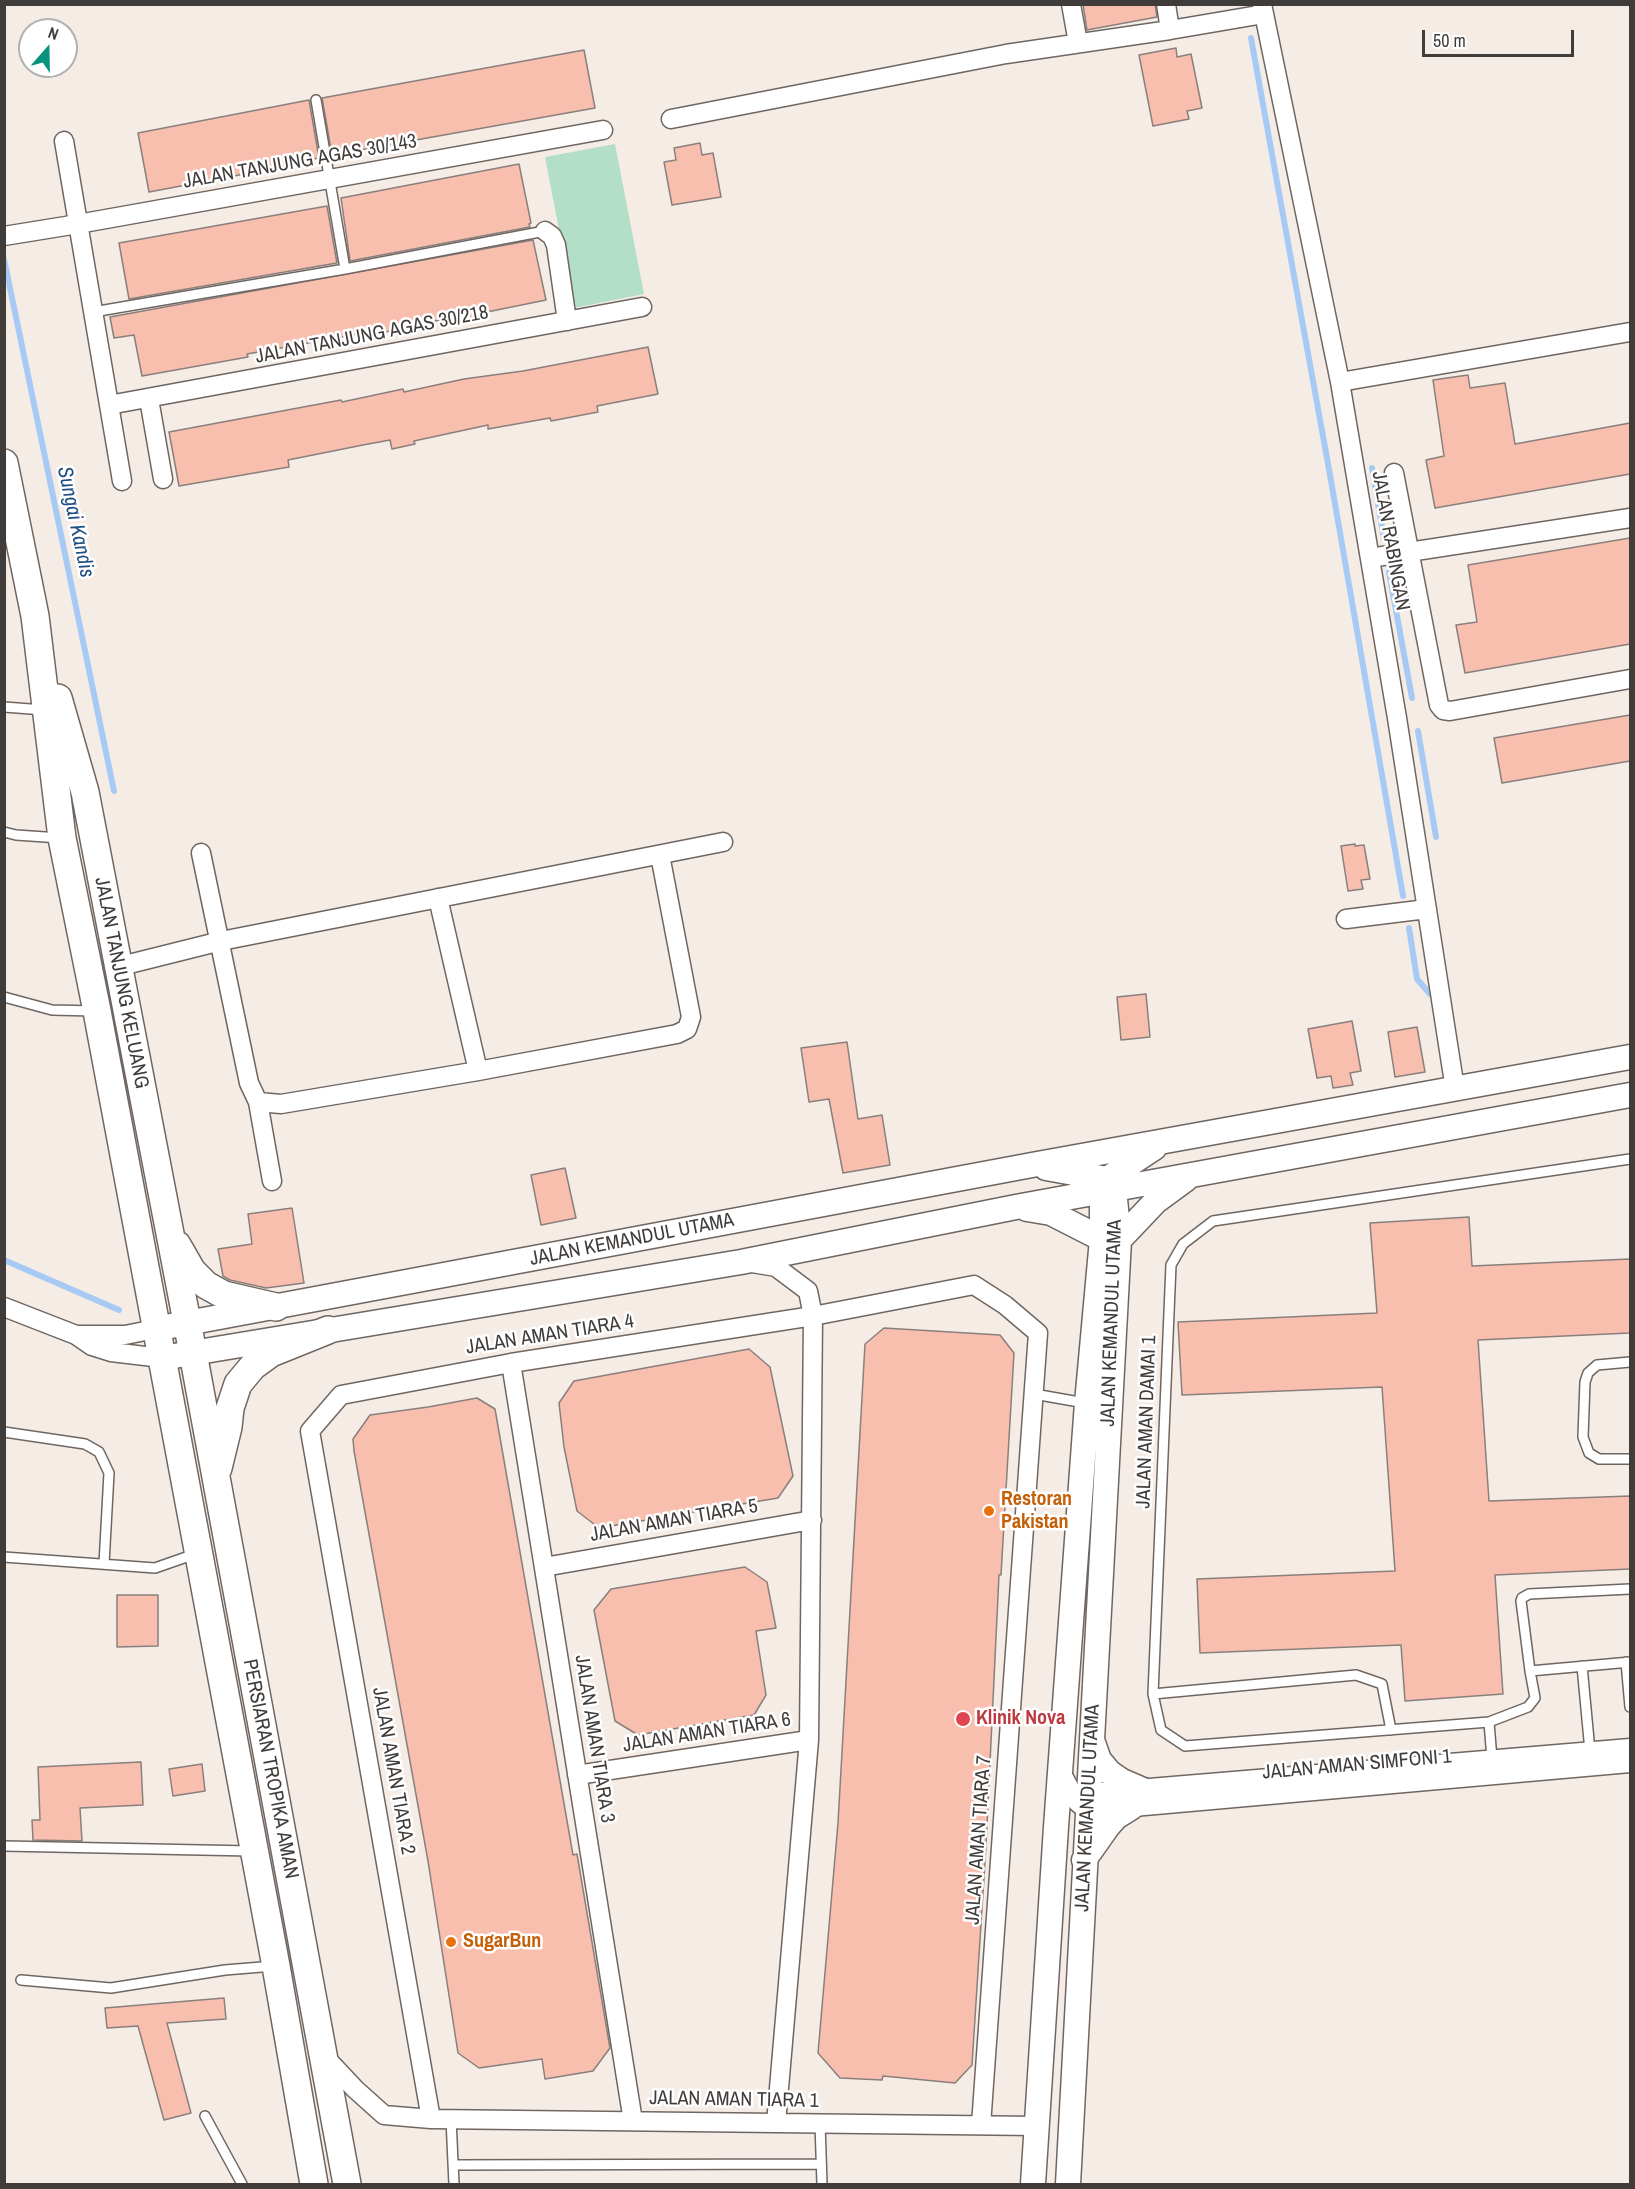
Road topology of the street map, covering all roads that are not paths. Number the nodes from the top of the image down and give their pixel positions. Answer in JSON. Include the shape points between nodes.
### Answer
{"nodes":[{"id":1,"x":1071,"y":4,"type":"edge"},
{"id":2,"x":1166,"y":4,"type":"edge"},
{"id":3,"x":1263,"y":9,"type":"edge"},
{"id":4,"x":1170,"y":30,"type":"junction"},
{"id":5,"x":1078,"y":43,"type":"junction"},
{"id":6,"x":316,"y":100,"type":"dead end"},
{"id":7,"x":671,"y":119,"type":"dead end"},
{"id":8,"x":603,"y":130,"type":"dead end"},
{"id":9,"x":64,"y":141,"type":"dead end"},
{"id":10,"x":330,"y":179,"type":"junction"},
{"id":11,"x":78,"y":224,"type":"junction"},
{"id":12,"x":545,"y":231,"type":"joint"},
{"id":13,"x":4,"y":236,"type":"edge"},
{"id":14,"x":345,"y":269,"type":"junction"},
{"id":15,"x":642,"y":307,"type":"dead end"},
{"id":16,"x":93,"y":312,"type":"junction"},
{"id":17,"x":567,"y":321,"type":"junction"},
{"id":18,"x":1630,"y":332,"type":"edge"},
{"id":19,"x":1340,"y":382,"type":"junction"},
{"id":20,"x":149,"y":399,"type":"junction"},
{"id":21,"x":109,"y":405,"type":"junction"},
{"id":22,"x":4,"y":463,"type":"edge"},
{"id":23,"x":1394,"y":473,"type":"dead end"},
{"id":24,"x":163,"y":479,"type":"dead end"},
{"id":25,"x":122,"y":481,"type":"dead end"},
{"id":26,"x":1630,"y":518,"type":"edge"},
{"id":27,"x":1409,"y":552,"type":"junction"},
{"id":28,"x":1370,"y":558,"type":"junction"},
{"id":29,"x":35,"y":616,"type":"junction"},
{"id":30,"x":1630,"y":679,"type":"edge"},
{"id":31,"x":4,"y":707,"type":"edge"},
{"id":32,"x":46,"y":710,"type":"junction"},
{"id":33,"x":4,"y":832,"type":"edge"},
{"id":34,"x":62,"y":838,"type":"junction"},
{"id":35,"x":723,"y":842,"type":"dead end"},
{"id":36,"x":201,"y":853,"type":"dead end"},
{"id":37,"x":660,"y":855,"type":"junction"},
{"id":38,"x":438,"y":898,"type":"junction"},
{"id":39,"x":1427,"y":909,"type":"junction"},
{"id":40,"x":1346,"y":919,"type":"dead end"},
{"id":41,"x":221,"y":941,"type":"junction"},
{"id":42,"x":117,"y":967,"type":"junction"},
{"id":43,"x":4,"y":997,"type":"edge"},
{"id":44,"x":97,"y":1011,"type":"junction"},
{"id":45,"x":1630,"y":1058,"type":"edge"},
{"id":46,"x":478,"y":1071,"type":"junction"},
{"id":47,"x":1455,"y":1089,"type":"junction"},
{"id":48,"x":1630,"y":1095,"type":"edge"},
{"id":49,"x":258,"y":1102,"type":"junction"},
{"id":50,"x":1165,"y":1141,"type":"junction"},
{"id":51,"x":1630,"y":1159,"type":"edge"},
{"id":52,"x":1032,"y":1165,"type":"junction"},
{"id":53,"x":1191,"y":1175,"type":"junction"},
{"id":54,"x":272,"y":1181,"type":"dead end"},
{"id":55,"x":1108,"y":1186,"type":"junction"},
{"id":56,"x":1016,"y":1207,"type":"junction"},
{"id":57,"x":168,"y":1228,"type":"junction"},
{"id":58,"x":1111,"y":1240,"type":"junction"},
{"id":59,"x":741,"y":1262,"type":"junction"},
{"id":60,"x":4,"y":1307,"type":"edge"},
{"id":61,"x":276,"y":1307,"type":"junction"},
{"id":62,"x":813,"y":1316,"type":"junction"},
{"id":63,"x":187,"y":1323,"type":"junction"},
{"id":64,"x":155,"y":1329,"type":"junction"},
{"id":65,"x":328,"y":1330,"type":"junction"},
{"id":66,"x":76,"y":1335,"type":"junction"},
{"id":67,"x":193,"y":1353,"type":"junction"},
{"id":68,"x":162,"y":1358,"type":"junction"},
{"id":69,"x":1630,"y":1362,"type":"edge"},
{"id":70,"x":511,"y":1364,"type":"junction"},
{"id":71,"x":1034,"y":1394,"type":"junction"},
{"id":72,"x":1088,"y":1403,"type":"junction"},
{"id":73,"x":310,"y":1431,"type":"joint"},
{"id":74,"x":4,"y":1432,"type":"edge"},
{"id":75,"x":1630,"y":1459,"type":"edge"},
{"id":76,"x":216,"y":1476,"type":"junction"},
{"id":77,"x":812,"y":1520,"type":"junction"},
{"id":78,"x":198,"y":1553,"type":"junction"},
{"id":79,"x":4,"y":1557,"type":"edge"},
{"id":80,"x":104,"y":1564,"type":"junction"},
{"id":81,"x":544,"y":1567,"type":"junction"},
{"id":82,"x":1630,"y":1589,"type":"edge"},
{"id":83,"x":1628,"y":1662,"type":"edge"},
{"id":84,"x":1582,"y":1666,"type":"junction"},
{"id":85,"x":1530,"y":1671,"type":"junction"},
{"id":86,"x":1154,"y":1694,"type":"junction"},
{"id":87,"x":1630,"y":1707,"type":"edge"},
{"id":88,"x":1489,"y":1722,"type":"junction"},
{"id":89,"x":1391,"y":1730,"type":"junction"},
{"id":90,"x":1092,"y":1737,"type":"junction"},
{"id":91,"x":809,"y":1740,"type":"junction"},
{"id":92,"x":1630,"y":1748,"type":"edge"},
{"id":93,"x":1590,"y":1751,"type":"junction"},
{"id":94,"x":1492,"y":1759,"type":"junction"},
{"id":95,"x":1630,"y":1763,"type":"edge"},
{"id":96,"x":1061,"y":1772,"type":"junction"},
{"id":97,"x":577,"y":1775,"type":"junction"},
{"id":98,"x":1138,"y":1798,"type":"junction"},
{"id":99,"x":1084,"y":1802,"type":"junction"},
{"id":100,"x":1056,"y":1827,"type":"junction"},
{"id":101,"x":4,"y":1846,"type":"edge"},
{"id":102,"x":254,"y":1851,"type":"junction"},
{"id":103,"x":1084,"y":1860,"type":"junction"},
{"id":104,"x":276,"y":1966,"type":"junction"},
{"id":105,"x":21,"y":1980,"type":"dead end"},
{"id":106,"x":323,"y":2055,"type":"junction"},
{"id":107,"x":205,"y":2116,"type":"dead end"},
{"id":108,"x":431,"y":2119,"type":"junction"},
{"id":109,"x":451,"y":2119,"type":"junction"},
{"id":110,"x":633,"y":2121,"type":"junction"},
{"id":111,"x":776,"y":2123,"type":"junction"},
{"id":112,"x":820,"y":2123,"type":"junction"},
{"id":113,"x":981,"y":2125,"type":"junction"},
{"id":114,"x":1036,"y":2126,"type":"junction"},
{"id":115,"x":822,"y":2164,"type":"junction"},
{"id":116,"x":453,"y":2165,"type":"junction"},
{"id":117,"x":242,"y":2184,"type":"edge"},
{"id":118,"x":314,"y":2184,"type":"edge"},
{"id":119,"x":347,"y":2184,"type":"edge"},
{"id":120,"x":454,"y":2184,"type":"edge"},
{"id":121,"x":822,"y":2184,"type":"edge"},
{"id":122,"x":1033,"y":2184,"type":"edge"},
{"id":123,"x":1068,"y":2184,"type":"edge"}],
"edges":[{"from":1,"to":5,"type":"street"},
{"from":2,"to":4,"type":"street"},
{"from":3,"to":4,"type":"street"},
{"from":3,"to":19,"type":"street","name":"JALAN RABINGAN"},
{"from":4,"to":5,"type":"street"},
{"from":5,"to":7,"type":"street"},
{"from":6,"to":10,"type":"lane"},
{"from":8,"to":10,"type":"street","name":"JALAN TANJUNG AGAS 30/143"},
{"from":9,"to":11,"type":"street"},
{"from":10,"to":11,"type":"street","name":"JALAN TANJUNG AGAS 30/143"},
{"from":10,"to":14,"type":"lane"},
{"from":11,"to":13,"type":"street","name":"JALAN TANJUNG AGAS 30/143"},
{"from":11,"to":16,"type":"street"},
{"from":12,"to":14,"type":"lane"},
{"from":12,"to":17,"type":"street","via":[[556,245]]},
{"from":14,"to":16,"type":"lane"},
{"from":15,"to":17,"type":"street","name":"JALAN TANJUNG AGAS 30/218"},
{"from":16,"to":21,"type":"street"},
{"from":17,"to":20,"type":"street","name":"JALAN TANJUNG AGAS 30/218"},
{"from":18,"to":19,"type":"street"},
{"from":19,"to":28,"type":"street","name":"JALAN RABINGAN"},
{"from":20,"to":21,"type":"street","name":"JALAN TANJUNG AGAS 30/218"},
{"from":20,"to":24,"type":"street"},
{"from":21,"to":25,"type":"street"},
{"from":22,"to":29,"type":"main road","name":"JALAN TANJUNG KELUANG"},
{"from":23,"to":27,"type":"street"},
{"from":26,"to":27,"type":"street"},
{"from":27,"to":28,"type":"street"},
{"from":27,"to":30,"type":"street","via":[[1443,710]]},
{"from":28,"to":39,"type":"street","name":"JALAN RABINGAN"},
{"from":29,"to":32,"type":"main road","name":"JALAN TANJUNG KELUANG"},
{"from":29,"to":42,"type":"main road","name":"JALAN TANJUNG KELUANG","via":[[85,792]]},
{"from":31,"to":32,"type":"lane"},
{"from":32,"to":34,"type":"main road","name":"JALAN TANJUNG KELUANG"},
{"from":33,"to":34,"type":"lane"},
{"from":34,"to":44,"type":"main road","name":"JALAN TANJUNG KELUANG"},
{"from":35,"to":37,"type":"street"},
{"from":36,"to":41,"type":"street"},
{"from":37,"to":38,"type":"street"},
{"from":37,"to":46,"type":"street","via":[[691,1017],[687,1029]]},
{"from":38,"to":41,"type":"street"},
{"from":38,"to":46,"type":"street"},
{"from":39,"to":40,"type":"street"},
{"from":39,"to":47,"type":"street","name":"JALAN RABINGAN"},
{"from":41,"to":42,"type":"street"},
{"from":41,"to":49,"type":"street","via":[[249,1083]]},
{"from":42,"to":57,"type":"main road","name":"JALAN TANJUNG KELUANG"},
{"from":43,"to":44,"type":"lane","via":[[52,1010]]},
{"from":44,"to":64,"type":"main road","name":"JALAN TANJUNG KELUANG"},
{"from":45,"to":47,"type":"street"},
{"from":46,"to":49,"type":"street","via":[[281,1104]]},
{"from":47,"to":50,"type":"street"},
{"from":48,"to":53,"type":"street","name":"JALAN KEMANDUL UTAMA"},
{"from":49,"to":54,"type":"street"},
{"from":50,"to":52,"type":"street"},
{"from":50,"to":55,"type":"street"},
{"from":51,"to":86,"type":"lane","name":"JALAN AMAN DAMAI 1","via":[[1213,1221],[1183,1244],[1171,1265]]},
{"from":52,"to":55,"type":"street","name":"JALAN KEMANDUL UTAMA"},
{"from":52,"to":61,"type":"street","name":"JALAN KEMANDUL UTAMA"},
{"from":53,"to":55,"type":"street","name":"JALAN KEMANDUL UTAMA"},
{"from":53,"to":58,"type":"street"},
{"from":55,"to":56,"type":"street","name":"JALAN KEMANDUL UTAMA"},
{"from":55,"to":58,"type":"street","name":"JALAN KEMANDUL UTAMA"},
{"from":56,"to":58,"type":"street","via":[[1051,1213]]},
{"from":56,"to":59,"type":"street","name":"JALAN KEMANDUL UTAMA"},
{"from":57,"to":61,"type":"main road","via":[[192,1271],[206,1285],[224,1295]]},
{"from":57,"to":63,"type":"main road","name":"JALAN TANJUNG KELUANG"},
{"from":58,"to":72,"type":"street","name":"JALAN KEMANDUL UTAMA"},
{"from":58,"to":90,"type":"street","name":"JALAN KEMANDUL UTAMA"},
{"from":59,"to":62,"type":"street","via":[[776,1267],[808,1291]]},
{"from":59,"to":65,"type":"street","name":"JALAN KEMANDUL UTAMA"},
{"from":60,"to":66,"type":"street"},
{"from":61,"to":63,"type":"street","name":"JALAN KEMANDUL UTAMA"},
{"from":62,"to":70,"type":"street","name":"JALAN AMAN TIARA 4"},
{"from":62,"to":71,"type":"street","name":"JALAN AMAN TIARA 7","via":[[974,1285],[1038,1333]]},
{"from":62,"to":77,"type":"street"},
{"from":63,"to":64,"type":"street","name":"JALAN KEMANDUL UTAMA"},
{"from":63,"to":67,"type":"main road","name":"JALAN TANJUNG KELUANG"},
{"from":64,"to":66,"type":"street","via":[[125,1335]]},
{"from":64,"to":68,"type":"main road","name":"JALAN TANJUNG KELUANG"},
{"from":65,"to":67,"type":"street","name":"JALAN KEMANDUL UTAMA"},
{"from":65,"to":76,"type":"main road","via":[[271,1353],[238,1384]]},
{"from":66,"to":68,"type":"street","via":[[111,1352]]},
{"from":67,"to":68,"type":"street","name":"JALAN KEMANDUL UTAMA"},
{"from":67,"to":76,"type":"main road","name":"PERSIARAN TROPIKA AMAN"},
{"from":68,"to":78,"type":"main road","name":"PERSIARAN TROPIKA AMAN"},
{"from":69,"to":75,"type":"lane","via":[[1597,1365],[1588,1373],[1583,1437],[1589,1453],[1599,1459]]},
{"from":70,"to":73,"type":"street","name":"JALAN AMAN TIARA 4","via":[[341,1395]]},
{"from":70,"to":81,"type":"street","name":"JALAN AMAN TIARA 3"},
{"from":71,"to":72,"type":"lane"},
{"from":71,"to":113,"type":"street","name":"JALAN AMAN TIARA 7"},
{"from":72,"to":96,"type":"street","name":"JALAN KEMANDUL UTAMA"},
{"from":73,"to":108,"type":"street","name":"JALAN AMAN TIARA 2"},
{"from":74,"to":80,"type":"lane","via":[[85,1444],[99,1452],[109,1473]]},
{"from":76,"to":106,"type":"main road","name":"PERSIARAN TROPIKA AMAN"},
{"from":77,"to":81,"type":"street","name":"JALAN AMAN TIARA 5"},
{"from":77,"to":91,"type":"street"},
{"from":78,"to":80,"type":"lane","via":[[155,1568]]},
{"from":78,"to":102,"type":"main road","name":"PERSIARAN TROPIKA AMAN"},
{"from":79,"to":80,"type":"lane"},
{"from":81,"to":97,"type":"street","name":"JALAN AMAN TIARA 3"},
{"from":82,"to":85,"type":"lane","name":"JALAN AMAN DAMAI 1","via":[[1529,1594],[1522,1598]]},
{"from":83,"to":84,"type":"lane"},
{"from":83,"to":87,"type":"lane"},
{"from":84,"to":85,"type":"lane"},
{"from":84,"to":93,"type":"lane"},
{"from":85,"to":88,"type":"lane","name":"JALAN AMAN DAMAI 1","via":[[1535,1698],[1528,1707]]},
{"from":86,"to":89,"type":"lane","name":"JALAN AMAN DAMAI 1","via":[[1161,1730],[1185,1746]]},
{"from":86,"to":89,"type":"lane","via":[[1356,1675],[1382,1684]]},
{"from":88,"to":89,"type":"lane","name":"JALAN AMAN DAMAI 1"},
{"from":88,"to":94,"type":"lane"},
{"from":90,"to":98,"type":"street","via":[[1099,1760]]},
{"from":90,"to":99,"type":"street","name":"JALAN KEMANDUL UTAMA"},
{"from":91,"to":97,"type":"street","name":"JALAN AMAN TIARA 6"},
{"from":91,"to":111,"type":"street"},
{"from":92,"to":93,"type":"street","name":"JALAN AMAN SIMFONI 1"},
{"from":93,"to":94,"type":"street","name":"JALAN AMAN SIMFONI 1"},
{"from":94,"to":98,"type":"street","name":"JALAN AMAN SIMFONI 1"},
{"from":95,"to":98,"type":"street","name":"JALAN AMAN SIMFONI 1"},
{"from":96,"to":99,"type":"street"},
{"from":96,"to":100,"type":"street","name":"JALAN KEMANDUL UTAMA"},
{"from":97,"to":110,"type":"street","name":"JALAN AMAN TIARA 3"},
{"from":98,"to":99,"type":"street","name":"JALAN AMAN SIMFONI 1"},
{"from":98,"to":103,"type":"street","via":[[1108,1826]]},
{"from":99,"to":100,"type":"street"},
{"from":99,"to":103,"type":"street","name":"JALAN KEMANDUL UTAMA"},
{"from":100,"to":114,"type":"street","name":"JALAN KEMANDUL UTAMA"},
{"from":101,"to":102,"type":"lane"},
{"from":102,"to":104,"type":"main road","name":"PERSIARAN TROPIKA AMAN"},
{"from":103,"to":123,"type":"street","name":"JALAN KEMANDUL UTAMA"},
{"from":104,"to":105,"type":"lane","via":[[111,1988]]},
{"from":104,"to":118,"type":"main road","name":"PERSIARAN TROPIKA AMAN"},
{"from":106,"to":108,"type":"street","name":"JALAN AMAN TIARA 1","via":[[384,2115]]},
{"from":106,"to":119,"type":"main road","name":"PERSIARAN TROPIKA AMAN"},
{"from":107,"to":117,"type":"lane"},
{"from":108,"to":109,"type":"street","name":"JALAN AMAN TIARA 1"},
{"from":109,"to":110,"type":"street","name":"JALAN AMAN TIARA 1"},
{"from":109,"to":116,"type":"lane"},
{"from":110,"to":111,"type":"street","name":"JALAN AMAN TIARA 1"},
{"from":111,"to":112,"type":"street","name":"JALAN AMAN TIARA 1"},
{"from":112,"to":113,"type":"street","name":"JALAN AMAN TIARA 1"},
{"from":112,"to":115,"type":"lane"},
{"from":113,"to":114,"type":"street","name":"JALAN AMAN TIARA 1"},
{"from":114,"to":122,"type":"street","name":"JALAN KEMANDUL UTAMA"},
{"from":115,"to":116,"type":"lane"},
{"from":115,"to":121,"type":"lane"},
{"from":116,"to":120,"type":"lane"}]}
